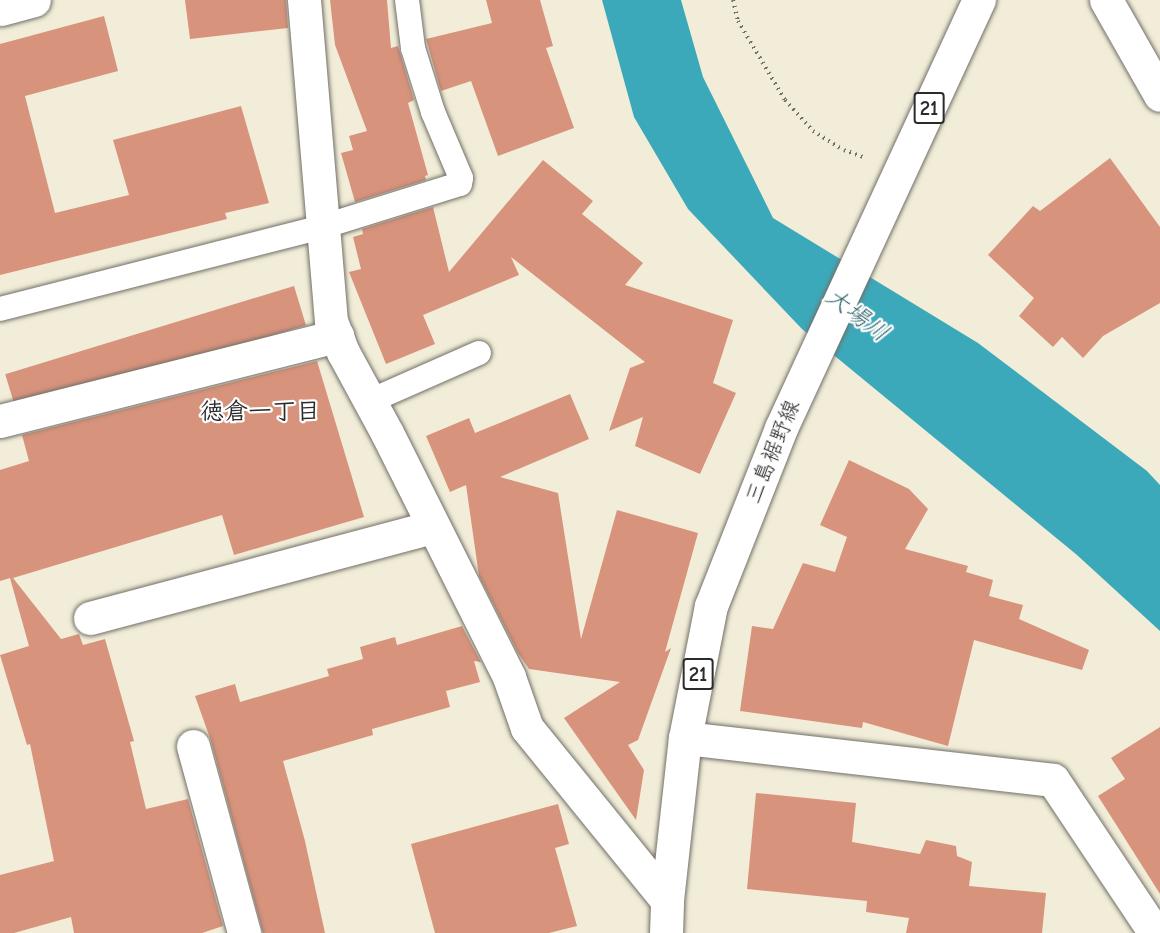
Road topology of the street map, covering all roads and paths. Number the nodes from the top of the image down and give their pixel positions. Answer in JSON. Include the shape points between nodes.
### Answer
{"nodes":[{"id":1,"x":34,"y":0,"type":"edge"},
{"id":2,"x":304,"y":0,"type":"edge"},
{"id":3,"x":407,"y":0,"type":"edge"},
{"id":4,"x":732,"y":0,"type":"edge"},
{"id":5,"x":980,"y":0,"type":"edge"},
{"id":6,"x":1106,"y":0,"type":"edge"},
{"id":7,"x":1,"y":9,"type":"edge"},
{"id":8,"x":1160,"y":95,"type":"edge"},
{"id":9,"x":864,"y":157,"type":"dead end"},
{"id":10,"x":325,"y":226,"type":"junction"},
{"id":11,"x":0,"y":309,"type":"edge"},
{"id":12,"x":337,"y":336,"type":"junction"},
{"id":13,"x":479,"y":353,"type":"dead end"},
{"id":14,"x":370,"y":401,"type":"junction"},
{"id":15,"x":0,"y":422,"type":"edge"},
{"id":16,"x":433,"y":527,"type":"junction"},
{"id":17,"x":90,"y":618,"type":"dead end"},
{"id":18,"x":685,"y":738,"type":"junction"},
{"id":19,"x":193,"y":746,"type":"dead end"},
{"id":20,"x":667,"y":900,"type":"junction"},
{"id":21,"x":244,"y":933,"type":"edge"},
{"id":22,"x":666,"y":933,"type":"edge"},
{"id":23,"x":1155,"y":933,"type":"edge"}],
"edges":[{"from":1,"to":7,"type":"street"},
{"from":2,"to":10,"type":"street"},
{"from":3,"to":10,"type":"lane","via":[[413,48],[460,184]]},
{"from":4,"to":9,"type":"path","via":[[738,21],[785,100],[813,131]]},
{"from":5,"to":18,"type":"street","name":"三島裾野線","number":"21","via":[[781,428],[711,606]]},
{"from":6,"to":8,"type":"street"},
{"from":10,"to":11,"type":"lane"},
{"from":10,"to":12,"type":"street","via":[[331,321]]},
{"from":12,"to":14,"type":"street"},
{"from":12,"to":15,"type":"street"},
{"from":13,"to":14,"type":"lane"},
{"from":14,"to":16,"type":"street"},
{"from":16,"to":17,"type":"street"},
{"from":16,"to":20,"type":"street","via":[[509,677],[527,728]]},
{"from":18,"to":20,"type":"street","name":"三島裾野線","number":"21"},
{"from":18,"to":23,"type":"street","via":[[1053,780]]},
{"from":19,"to":21,"type":"street"},
{"from":20,"to":22,"type":"street","name":"三島裾野線","number":"21"}]}
